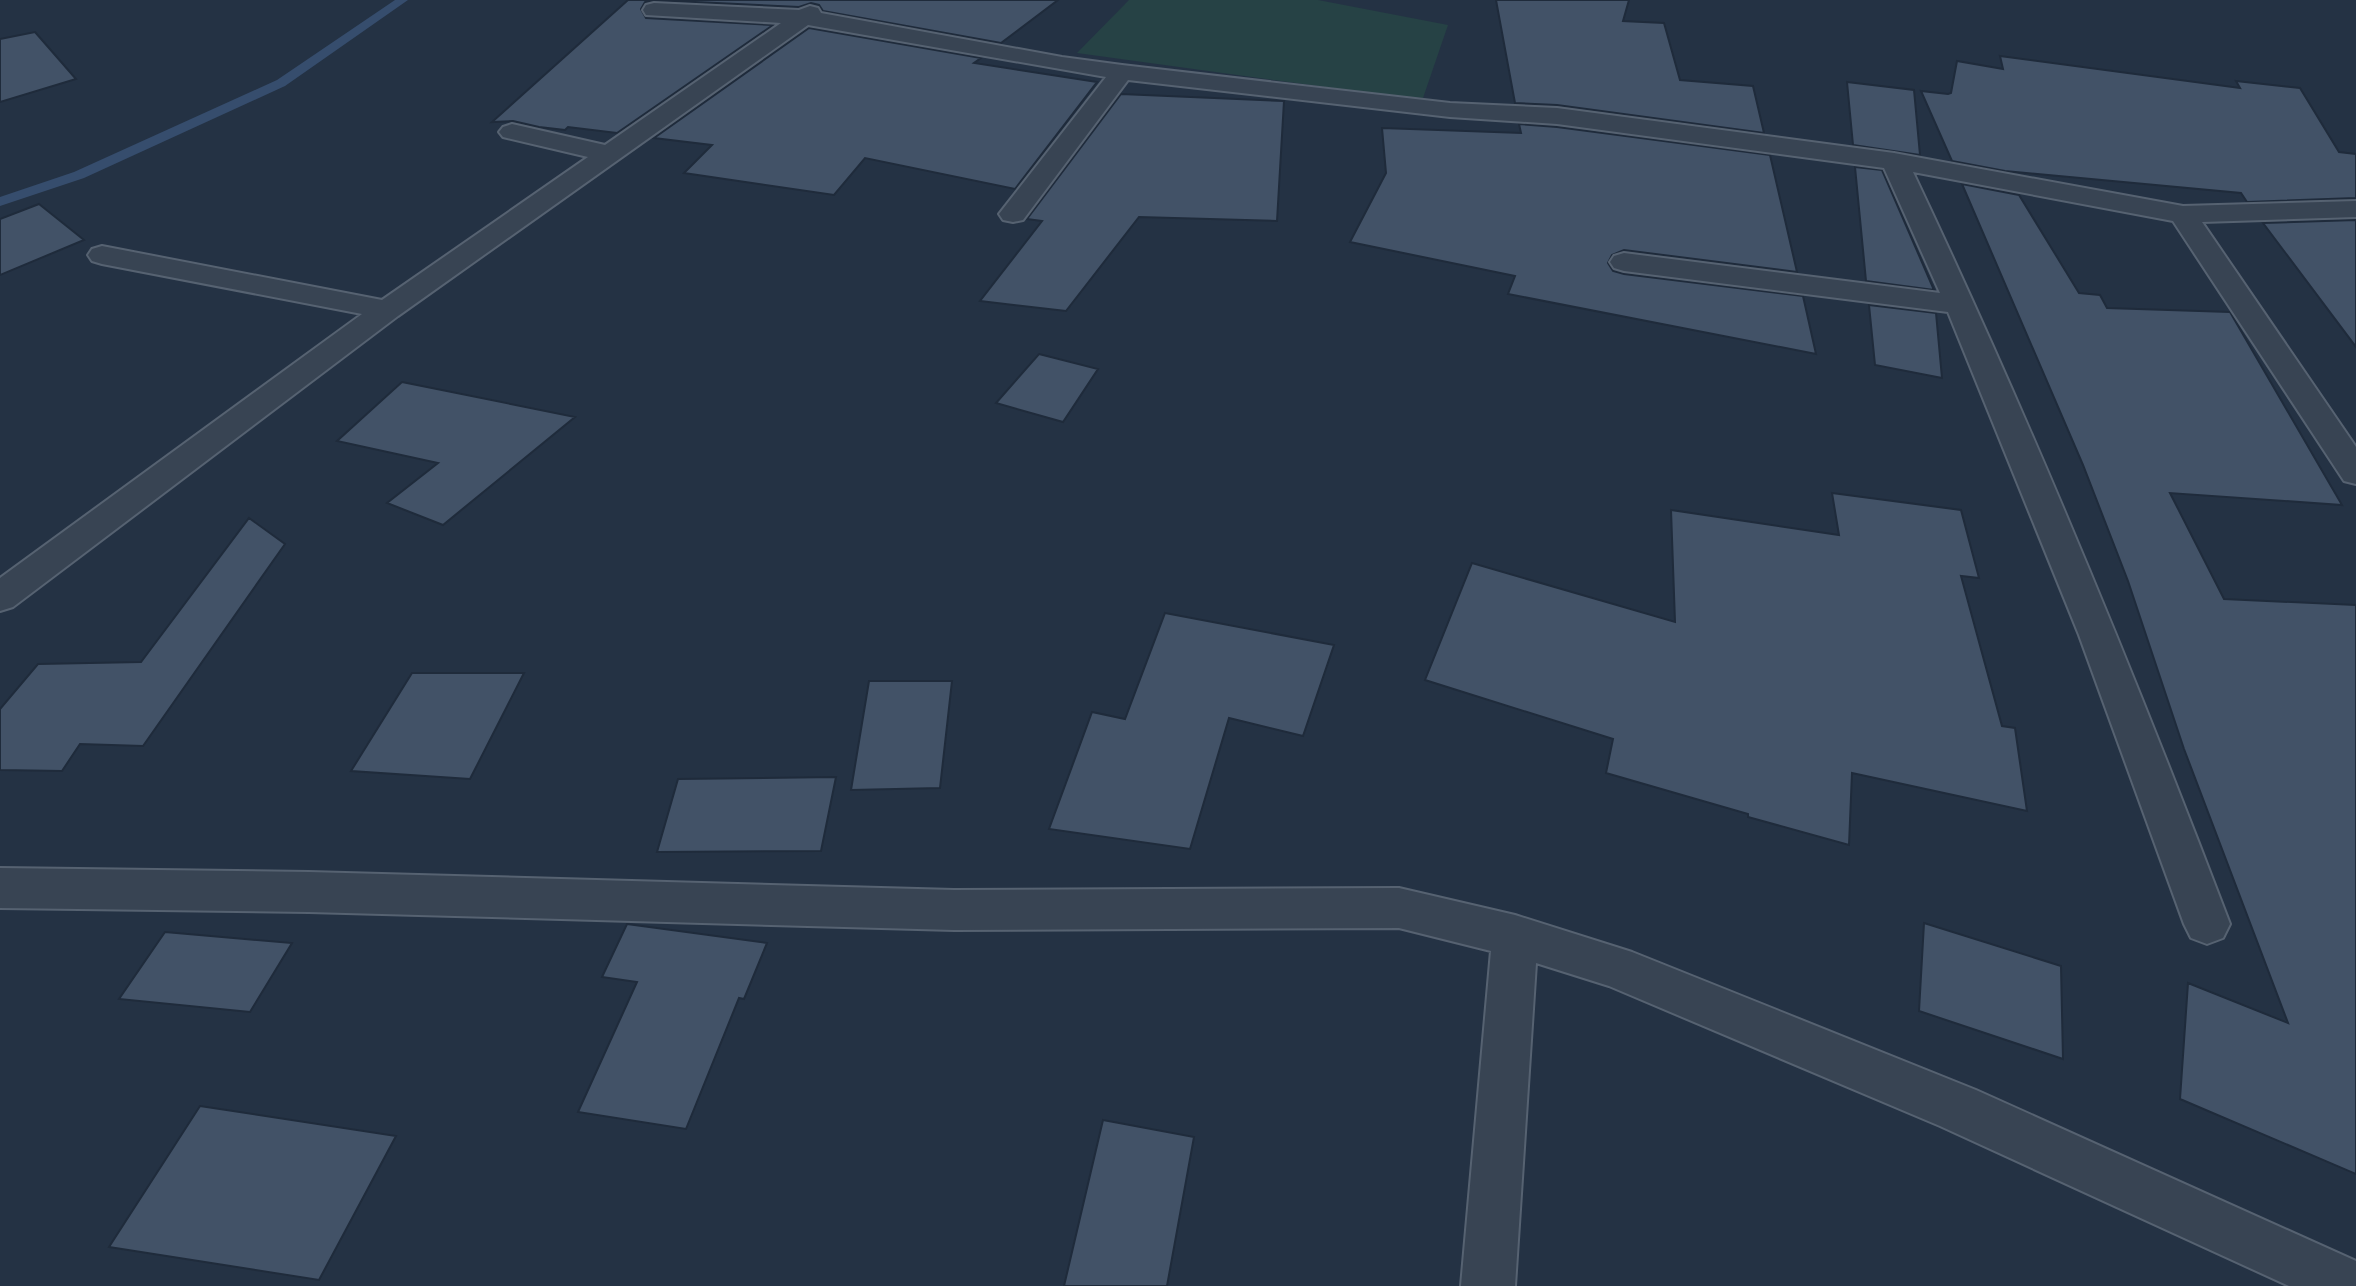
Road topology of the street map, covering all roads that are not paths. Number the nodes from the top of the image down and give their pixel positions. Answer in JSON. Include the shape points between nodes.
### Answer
{"nodes":[{"id":1,"x":833,"y":0,"type":"edge"},
{"id":2,"x":654,"y":10,"type":"dead end"},
{"id":3,"x":803,"y":18,"type":"junction"},
{"id":4,"x":1122,"y":72,"type":"junction"},
{"id":5,"x":512,"y":132,"type":"dead end"},
{"id":6,"x":612,"y":153,"type":"junction"},
{"id":7,"x":1894,"y":162,"type":"junction"},
{"id":8,"x":2356,"y":209,"type":"edge"},
{"id":9,"x":1013,"y":214,"type":"dead end"},
{"id":10,"x":2183,"y":214,"type":"junction"},
{"id":11,"x":102,"y":255,"type":"dead end"},
{"id":12,"x":1624,"y":262,"type":"dead end"},
{"id":13,"x":1962,"y":305,"type":"junction"},
{"id":14,"x":387,"y":310,"type":"junction"},
{"id":15,"x":2356,"y":473,"type":"edge"},
{"id":16,"x":0,"y":597,"type":"edge"},
{"id":17,"x":0,"y":888,"type":"edge"},
{"id":18,"x":2207,"y":924,"type":"dead end"},
{"id":19,"x":1515,"y":936,"type":"junction"},
{"id":20,"x":1488,"y":1286,"type":"edge"},
{"id":21,"x":2350,"y":1286,"type":"edge"}],
"edges":[{"from":1,"to":3,"type":"street"},
{"from":2,"to":3,"type":"street"},
{"from":3,"to":4,"type":"street"},
{"from":3,"to":6,"type":"street"},
{"from":4,"to":7,"type":"street","via":[[1450,110],[1557,116]]},
{"from":4,"to":9,"type":"street"},
{"from":5,"to":6,"type":"street"},
{"from":6,"to":14,"type":"street"},
{"from":7,"to":10,"type":"street"},
{"from":7,"to":13,"type":"street"},
{"from":8,"to":10,"type":"street"},
{"from":10,"to":15,"type":"street"},
{"from":11,"to":14,"type":"street"},
{"from":12,"to":13,"type":"street"},
{"from":13,"to":18,"type":"street","via":[[2140,741]]},
{"from":14,"to":16,"type":"street"},
{"from":17,"to":19,"type":"street","via":[[954,910],[1399,908]]},
{"from":19,"to":20,"type":"street"},
{"from":19,"to":21,"type":"street","via":[[1615,967],[1958,1108]]}]}
